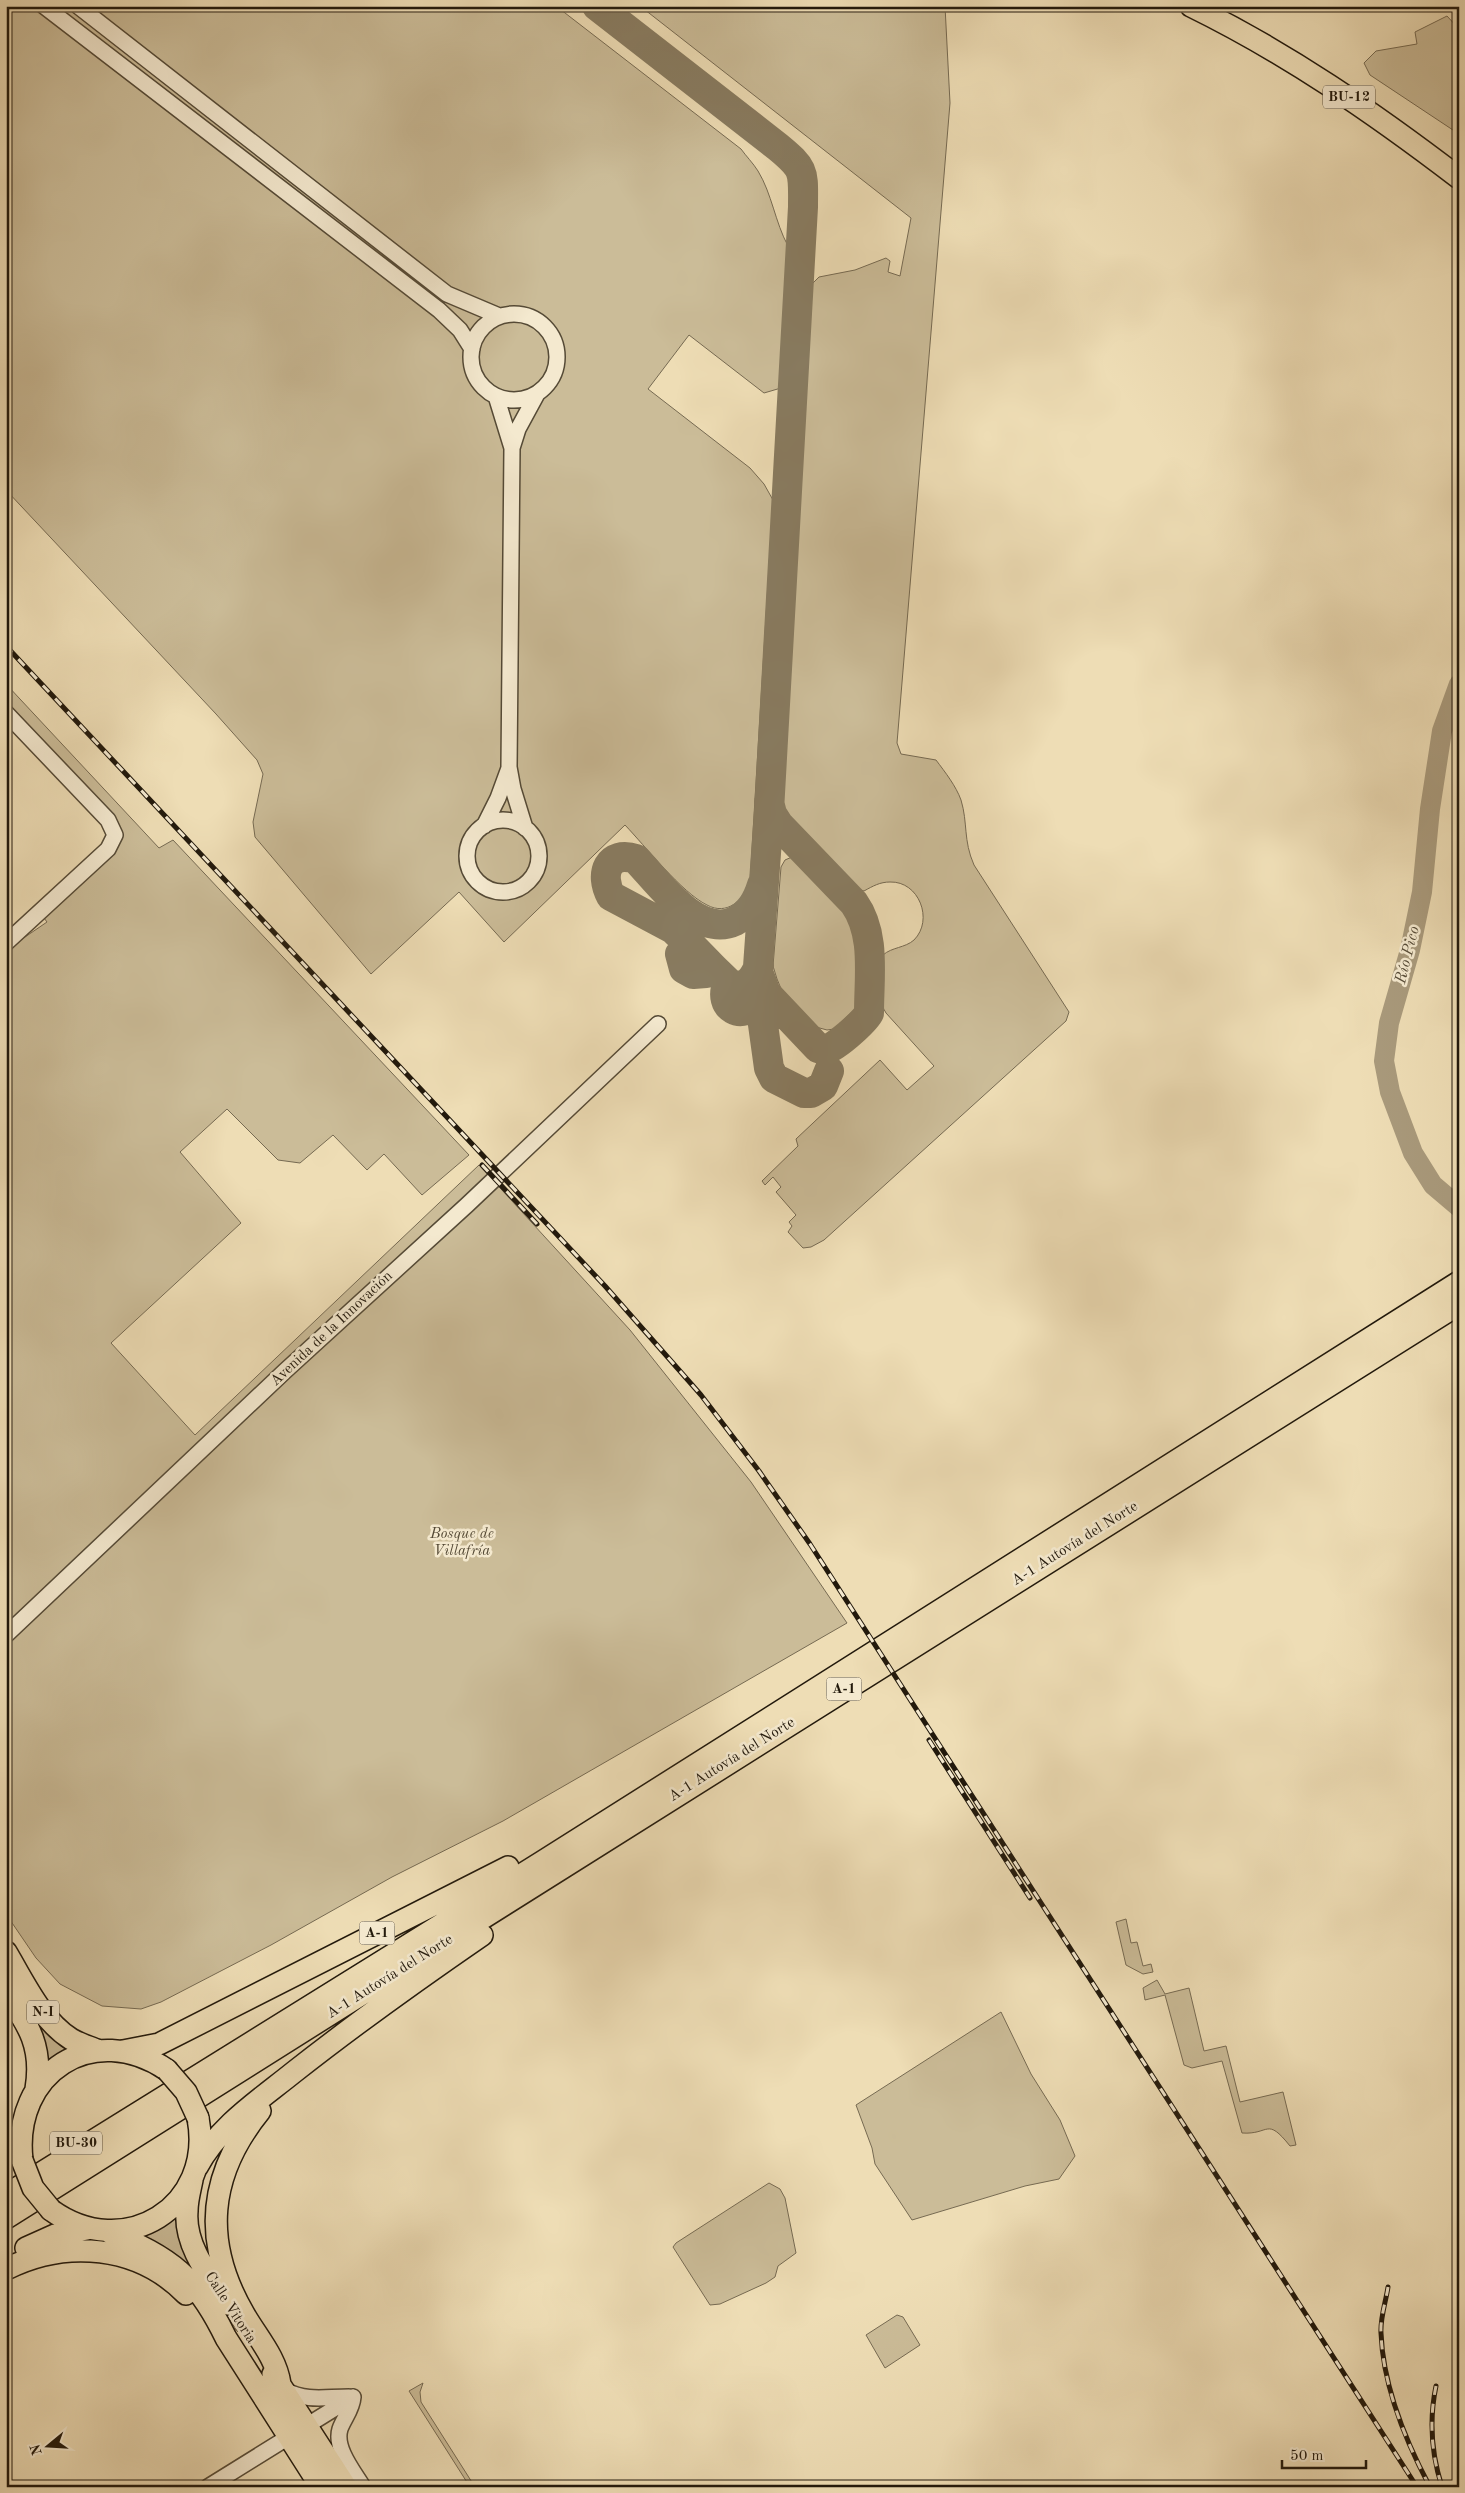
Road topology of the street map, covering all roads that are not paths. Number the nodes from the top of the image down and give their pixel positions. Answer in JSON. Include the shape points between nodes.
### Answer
{"nodes":[{"id":1,"x":44,"y":6,"type":"edge"},
{"id":2,"x":78,"y":6,"type":"edge"},
{"id":3,"x":1191,"y":6,"type":"edge"},
{"id":4,"x":1459,"y":178,"type":"edge"},
{"id":5,"x":499,"y":316,"type":"junction"},
{"id":6,"x":472,"y":349,"type":"junction"},
{"id":7,"x":537,"y":394,"type":"junction"},
{"id":8,"x":496,"y":396,"type":"junction"},
{"id":9,"x":512,"y":448,"type":"junction"},
{"id":10,"x":6,"y":713,"type":"edge"},
{"id":11,"x":509,"y":767,"type":"junction"},
{"id":12,"x":484,"y":826,"type":"junction"},
{"id":13,"x":525,"y":828,"type":"junction"},
{"id":14,"x":6,"y":944,"type":"edge"},
{"id":15,"x":658,"y":1024,"type":"dead end"},
{"id":16,"x":1459,"y":1282,"type":"edge"},
{"id":17,"x":1459,"y":1304,"type":"edge"},
{"id":18,"x":1459,"y":1320,"type":"edge"},
{"id":19,"x":1207,"y":1461,"type":"junction"},
{"id":20,"x":6,"y":1635,"type":"edge"},
{"id":21,"x":677,"y":1775,"type":"junction"},
{"id":22,"x":706,"y":1777,"type":"junction"},
{"id":23,"x":6,"y":1952,"type":"edge"},
{"id":24,"x":6,"y":1992,"type":"edge"},
{"id":25,"x":377,"y":2008,"type":"junction"},
{"id":26,"x":100,"y":2051,"type":"junction"},
{"id":27,"x":123,"y":2051,"type":"junction"},
{"id":28,"x":36,"y":2089,"type":"junction"},
{"id":29,"x":147,"y":2106,"type":"junction"},
{"id":30,"x":16,"y":2146,"type":"edge"},
{"id":31,"x":195,"y":2174,"type":"junction"},
{"id":32,"x":6,"y":2181,"type":"edge"},
{"id":33,"x":6,"y":2195,"type":"edge"},
{"id":34,"x":6,"y":2218,"type":"edge"},
{"id":35,"x":87,"y":2229,"type":"junction"},
{"id":36,"x":109,"y":2232,"type":"junction"},
{"id":37,"x":6,"y":2259,"type":"edge"},
{"id":38,"x":6,"y":2268,"type":"edge"},
{"id":39,"x":226,"y":2338,"type":"junction"},
{"id":40,"x":282,"y":2387,"type":"junction"},
{"id":41,"x":353,"y":2397,"type":"junction"},
{"id":42,"x":298,"y":2430,"type":"junction"},
{"id":43,"x":208,"y":2487,"type":"edge"},
{"id":44,"x":322,"y":2487,"type":"edge"},
{"id":45,"x":336,"y":2487,"type":"edge"},
{"id":46,"x":346,"y":2487,"type":"edge"},
{"id":47,"x":363,"y":2487,"type":"edge"}],
"edges":[{"from":1,"to":6,"type":"street","via":[[439,310],[460,330]]},
{"from":2,"to":5,"type":"street","via":[[447,294]]},
{"from":3,"to":4,"type":"highway","number":"BU-12","via":[[1317,76],[1408,138]]},
{"from":5,"to":6,"type":"street","via":[[476,335]]},
{"from":5,"to":7,"type":"street","via":[[512,313],[526,315],[550,332],[557,351],[555,372],[548,385]]},
{"from":6,"to":8,"type":"street","via":[[471,364],[476,377]]},
{"from":7,"to":8,"type":"street","via":[[517,400]]},
{"from":7,"to":9,"type":"street","via":[[518,429]]},
{"from":8,"to":9,"type":"street"},
{"from":9,"to":11,"type":"street"},
{"from":10,"to":14,"type":"street","via":[[108,820],[115,835],[108,849]]},
{"from":11,"to":12,"type":"street"},
{"from":11,"to":13,"type":"street"},
{"from":12,"to":13,"type":"street","via":[[498,820],[510,820]]},
{"from":12,"to":13,"type":"street","via":[[471,840],[468,863],[480,884],[502,892],[525,885],[538,865],[536,842]]},
{"from":15,"to":20,"type":"street","name":"Avenida de la Innovación"},
{"from":16,"to":21,"type":"highway","name":"A-1 Autovía del Norte","number":"A-1"},
{"from":17,"to":19,"type":"highway","name":"A-1 Autovía del Norte","number":"A-1"},
{"from":18,"to":19,"type":"highway","via":[[1426,1334],[1250,1444]]},
{"from":19,"to":22,"type":"highway","name":"A-1 Autovía del Norte","number":"A-1"},
{"from":21,"to":27,"type":"highway","number":"A-1","via":[[505,1869],[159,2044]]},
{"from":21,"to":29,"type":"highway","name":"A-1 Autovía del Norte","number":"A-1"},
{"from":22,"to":25,"type":"highway","via":[[694,1794],[545,1890]]},
{"from":22,"to":34,"type":"highway","name":"A-1 Autovía del Norte","number":"A-1"},
{"from":23,"to":26,"type":"highway","number":"N-I","via":[[55,2026],[73,2040]]},
{"from":24,"to":28,"type":"highway","number":"N-I","via":[[35,2042],[39,2070]]},
{"from":25,"to":31,"type":"highway","via":[[228,2126],[207,2149]]},
{"from":25,"to":40,"type":"highway","via":[[336,2040],[267,2103],[244,2132],[222,2178],[216,2222],[220,2256],[235,2299],[275,2362]]},
{"from":26,"to":27,"type":"highway","number":"N-I"},
{"from":26,"to":28,"type":"highway","number":"N-I","via":[[67,2061]]},
{"from":27,"to":31,"type":"highway","number":"N-I","bridge":true,"via":[[143,2056],[167,2070],[186,2092],[198,2118],[201,2141]]},
{"from":28,"to":30,"type":"highway","number":"N-I","via":[[23,2117]]},
{"from":29,"to":32,"type":"highway","number":"BU-30"},
{"from":29,"to":33,"type":"highway","name":"A-1 Autovía del Norte","number":"A-1"},
{"from":30,"to":35,"type":"highway","number":"N-I","bridge":true,"via":[[33,2188],[51,2210]]},
{"from":31,"to":36,"type":"highway","number":"N-I","via":[[181,2198],[154,2221],[126,2231]]},
{"from":31,"to":40,"type":"highway","name":"Calle Vitoria","via":[[186,2212],[197,2258]]},
{"from":35,"to":36,"type":"highway","number":"N-I"},
{"from":35,"to":37,"type":"highway","via":[[41,2240]]},
{"from":36,"to":39,"type":"highway","name":"Calle Vitoria","via":[[155,2253],[186,2277],[213,2313]]},
{"from":38,"to":39,"type":"highway","via":[[53,2251],[87,2250],[126,2258],[153,2270],[183,2291]]},
{"from":39,"to":42,"type":"highway","name":"Calle Vitoria"},
{"from":40,"to":41,"type":"street","via":[[296,2396],[316,2400]]},
{"from":40,"to":42,"type":"highway","name":"Calle Vitoria"},
{"from":41,"to":42,"type":"street"},
{"from":41,"to":47,"type":"street","via":[[339,2432],[343,2452]]},
{"from":42,"to":43,"type":"street"},
{"from":42,"to":44,"type":"highway","name":"Calle Vitoria"},
{"from":42,"to":45,"type":"street"},
{"from":42,"to":46,"type":"highway","name":"Calle Vitoria"}]}
